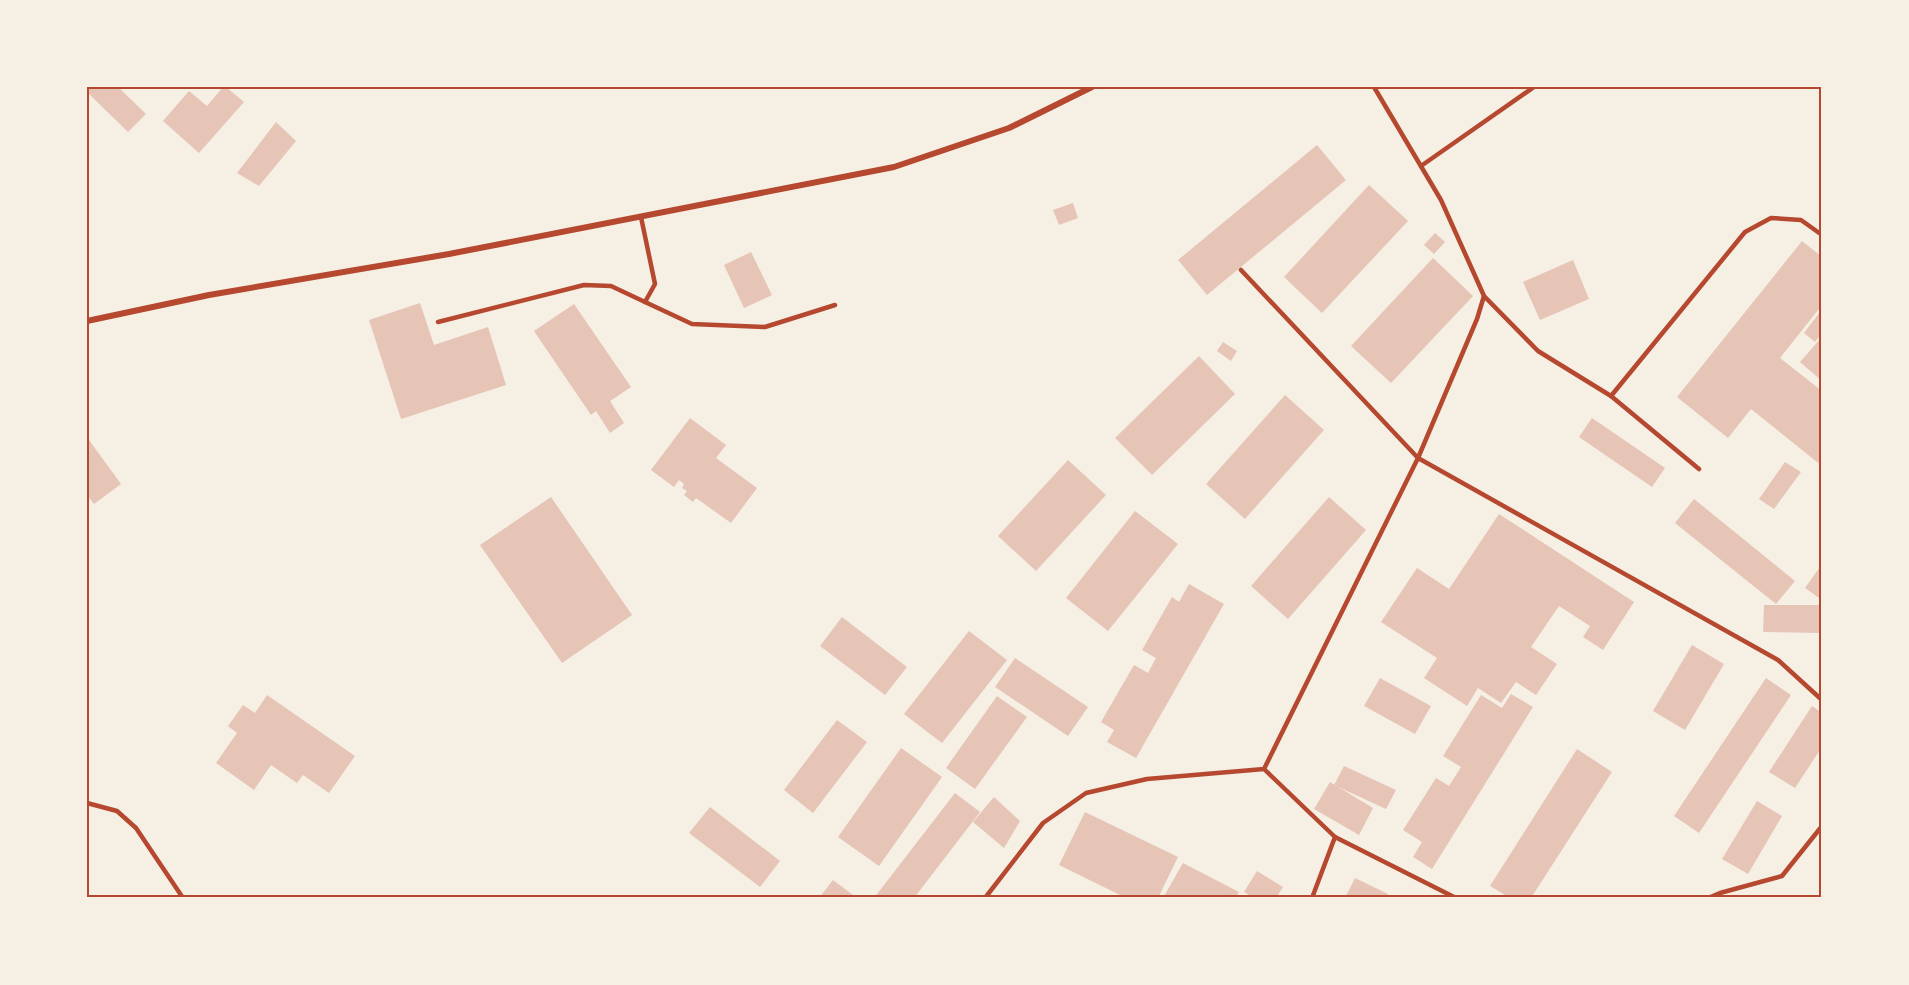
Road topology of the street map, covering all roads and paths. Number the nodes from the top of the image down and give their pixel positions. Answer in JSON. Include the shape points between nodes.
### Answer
{"nodes":[{"id":1,"x":1092,"y":87,"type":"edge"},
{"id":2,"x":1374,"y":87,"type":"edge"},
{"id":3,"x":1534,"y":87,"type":"edge"},
{"id":4,"x":1420,"y":166,"type":"junction"},
{"id":5,"x":641,"y":217,"type":"junction"},
{"id":6,"x":1822,"y":235,"type":"edge"},
{"id":7,"x":1241,"y":270,"type":"dead end"},
{"id":8,"x":1484,"y":296,"type":"junction"},
{"id":9,"x":645,"y":302,"type":"junction"},
{"id":10,"x":835,"y":305,"type":"dead end"},
{"id":11,"x":87,"y":321,"type":"edge"},
{"id":12,"x":438,"y":322,"type":"dead end"},
{"id":13,"x":1611,"y":396,"type":"junction"},
{"id":14,"x":1418,"y":458,"type":"junction"},
{"id":15,"x":1699,"y":469,"type":"dead end"},
{"id":16,"x":1822,"y":700,"type":"edge"},
{"id":17,"x":1264,"y":769,"type":"junction"},
{"id":18,"x":87,"y":803,"type":"edge"},
{"id":19,"x":1822,"y":826,"type":"edge"},
{"id":20,"x":1335,"y":837,"type":"junction"},
{"id":21,"x":183,"y":898,"type":"edge"},
{"id":22,"x":986,"y":898,"type":"edge"},
{"id":23,"x":1312,"y":898,"type":"edge"},
{"id":24,"x":1456,"y":898,"type":"edge"},
{"id":25,"x":1708,"y":898,"type":"edge"}],
"edges":[{"from":1,"to":5,"type":"street","via":[[1009,128],[894,167]]},
{"from":2,"to":4,"type":"lane"},
{"from":3,"to":4,"type":"lane"},
{"from":4,"to":8,"type":"lane","via":[[1441,200]]},
{"from":5,"to":9,"type":"lane","via":[[655,284]]},
{"from":5,"to":11,"type":"street","via":[[209,295]]},
{"from":6,"to":13,"type":"lane","via":[[1801,220],[1771,218],[1745,232]]},
{"from":7,"to":14,"type":"lane"},
{"from":8,"to":13,"type":"lane","via":[[1538,351]]},
{"from":8,"to":14,"type":"lane","via":[[1478,319]]},
{"from":9,"to":10,"type":"lane","via":[[692,324],[765,327]]},
{"from":9,"to":12,"type":"lane","via":[[611,286],[584,285]]},
{"from":13,"to":15,"type":"lane"},
{"from":14,"to":16,"type":"lane","via":[[1778,660]]},
{"from":14,"to":17,"type":"lane"},
{"from":17,"to":20,"type":"lane"},
{"from":17,"to":22,"type":"lane","via":[[1147,779],[1086,793],[1043,823]]},
{"from":18,"to":21,"type":"lane","via":[[117,811],[136,828]]},
{"from":19,"to":25,"type":"lane","via":[[1782,876]]},
{"from":20,"to":23,"type":"lane"},
{"from":20,"to":24,"type":"lane"}]}
